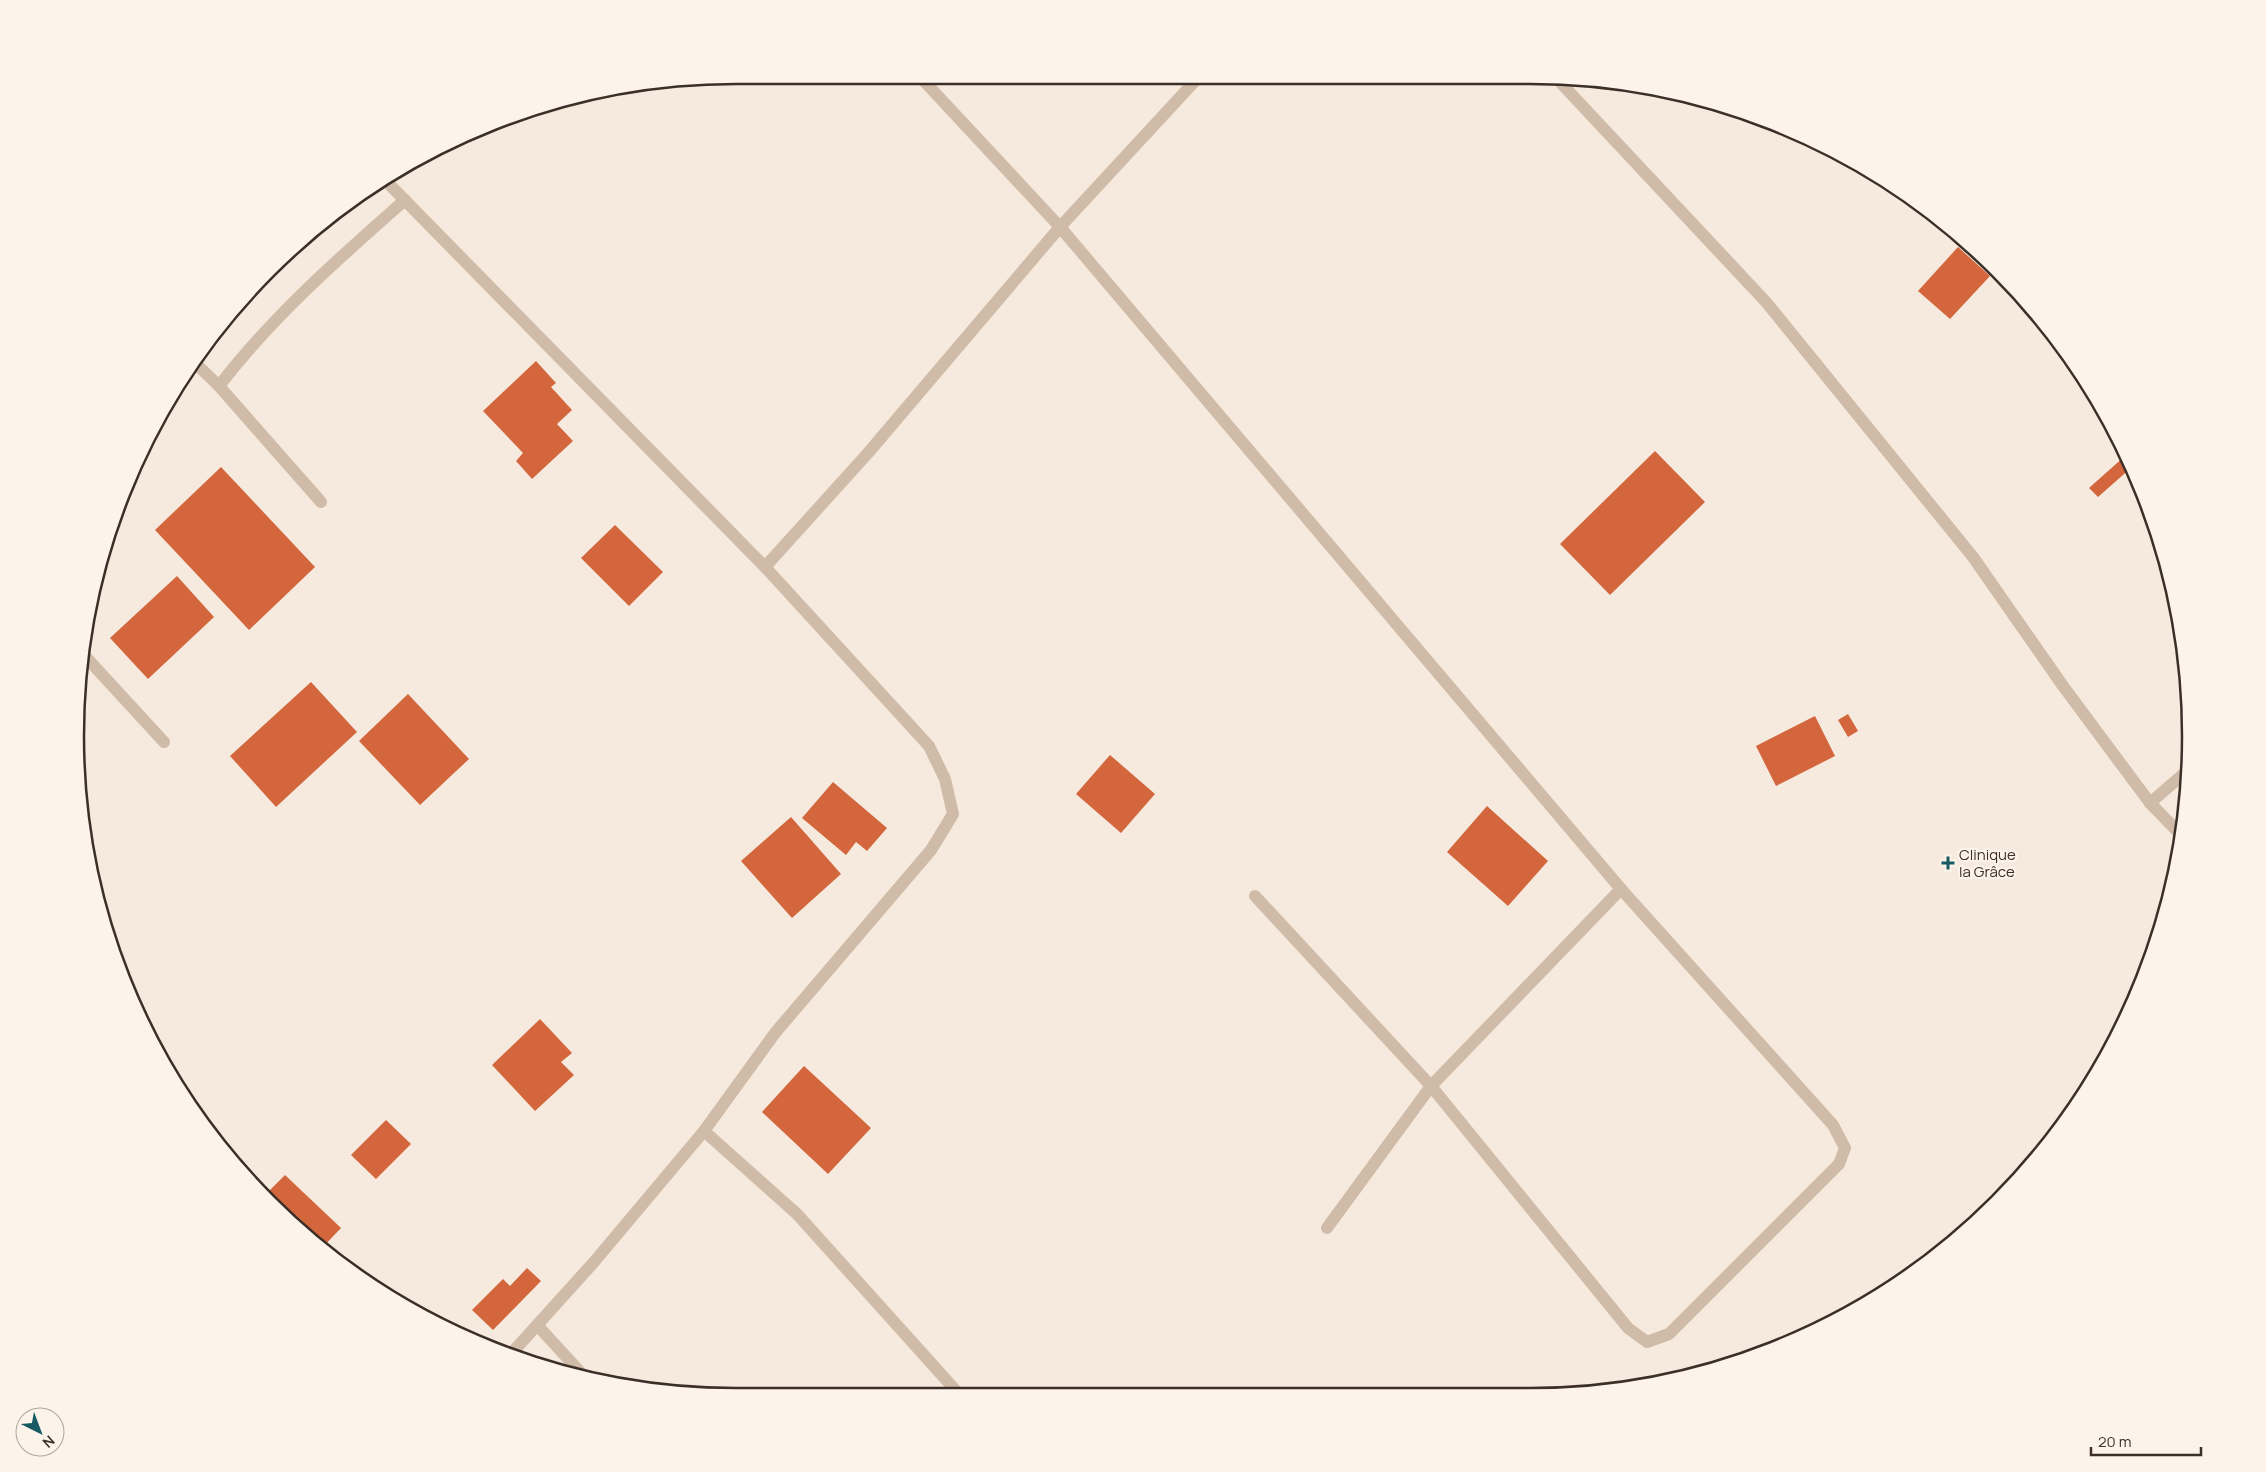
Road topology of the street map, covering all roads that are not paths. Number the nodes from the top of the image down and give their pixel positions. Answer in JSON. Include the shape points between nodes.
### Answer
{"nodes":[{"id":1,"x":927,"y":84,"type":"edge"},
{"id":2,"x":1191,"y":84,"type":"edge"},
{"id":3,"x":1562,"y":85,"type":"edge"},
{"id":4,"x":389,"y":184,"type":"edge"},
{"id":5,"x":405,"y":200,"type":"junction"},
{"id":6,"x":1060,"y":227,"type":"junction"},
{"id":7,"x":199,"y":367,"type":"edge"},
{"id":8,"x":219,"y":386,"type":"junction"},
{"id":9,"x":321,"y":502,"type":"dead end"},
{"id":10,"x":765,"y":567,"type":"junction"},
{"id":11,"x":88,"y":660,"type":"edge"},
{"id":12,"x":164,"y":742,"type":"dead end"},
{"id":13,"x":2181,"y":776,"type":"edge"},
{"id":14,"x":2150,"y":803,"type":"junction"},
{"id":15,"x":2176,"y":829,"type":"edge"},
{"id":16,"x":1620,"y":889,"type":"junction"},
{"id":17,"x":1255,"y":896,"type":"dead end"},
{"id":18,"x":1431,"y":1086,"type":"junction"},
{"id":19,"x":704,"y":1131,"type":"junction"},
{"id":20,"x":1327,"y":1228,"type":"dead end"},
{"id":21,"x":538,"y":1326,"type":"junction"},
{"id":22,"x":515,"y":1350,"type":"edge"},
{"id":23,"x":577,"y":1368,"type":"edge"},
{"id":24,"x":954,"y":1388,"type":"edge"}],
"edges":[{"from":1,"to":6,"type":"street"},
{"from":2,"to":6,"type":"street"},
{"from":3,"to":14,"type":"street","via":[[1772,310],[1973,557]]},
{"from":4,"to":5,"type":"street"},
{"from":5,"to":8,"type":"street","via":[[334,263],[248,349]]},
{"from":5,"to":10,"type":"street"},
{"from":6,"to":10,"type":"street","via":[[868,453]]},
{"from":6,"to":16,"type":"street"},
{"from":7,"to":8,"type":"street"},
{"from":8,"to":9,"type":"street"},
{"from":10,"to":19,"type":"street","via":[[929,746],[945,779],[953,814],[932,850],[775,1033]]},
{"from":11,"to":12,"type":"street"},
{"from":13,"to":14,"type":"street"},
{"from":14,"to":15,"type":"street"},
{"from":16,"to":18,"type":"street"},
{"from":16,"to":18,"type":"street","via":[[1833,1125],[1845,1148],[1839,1164],[1669,1334],[1647,1342],[1628,1328]]},
{"from":17,"to":18,"type":"street"},
{"from":18,"to":20,"type":"street"},
{"from":19,"to":21,"type":"street"},
{"from":19,"to":24,"type":"street","via":[[797,1214]]},
{"from":21,"to":22,"type":"street"},
{"from":21,"to":23,"type":"street"}]}
